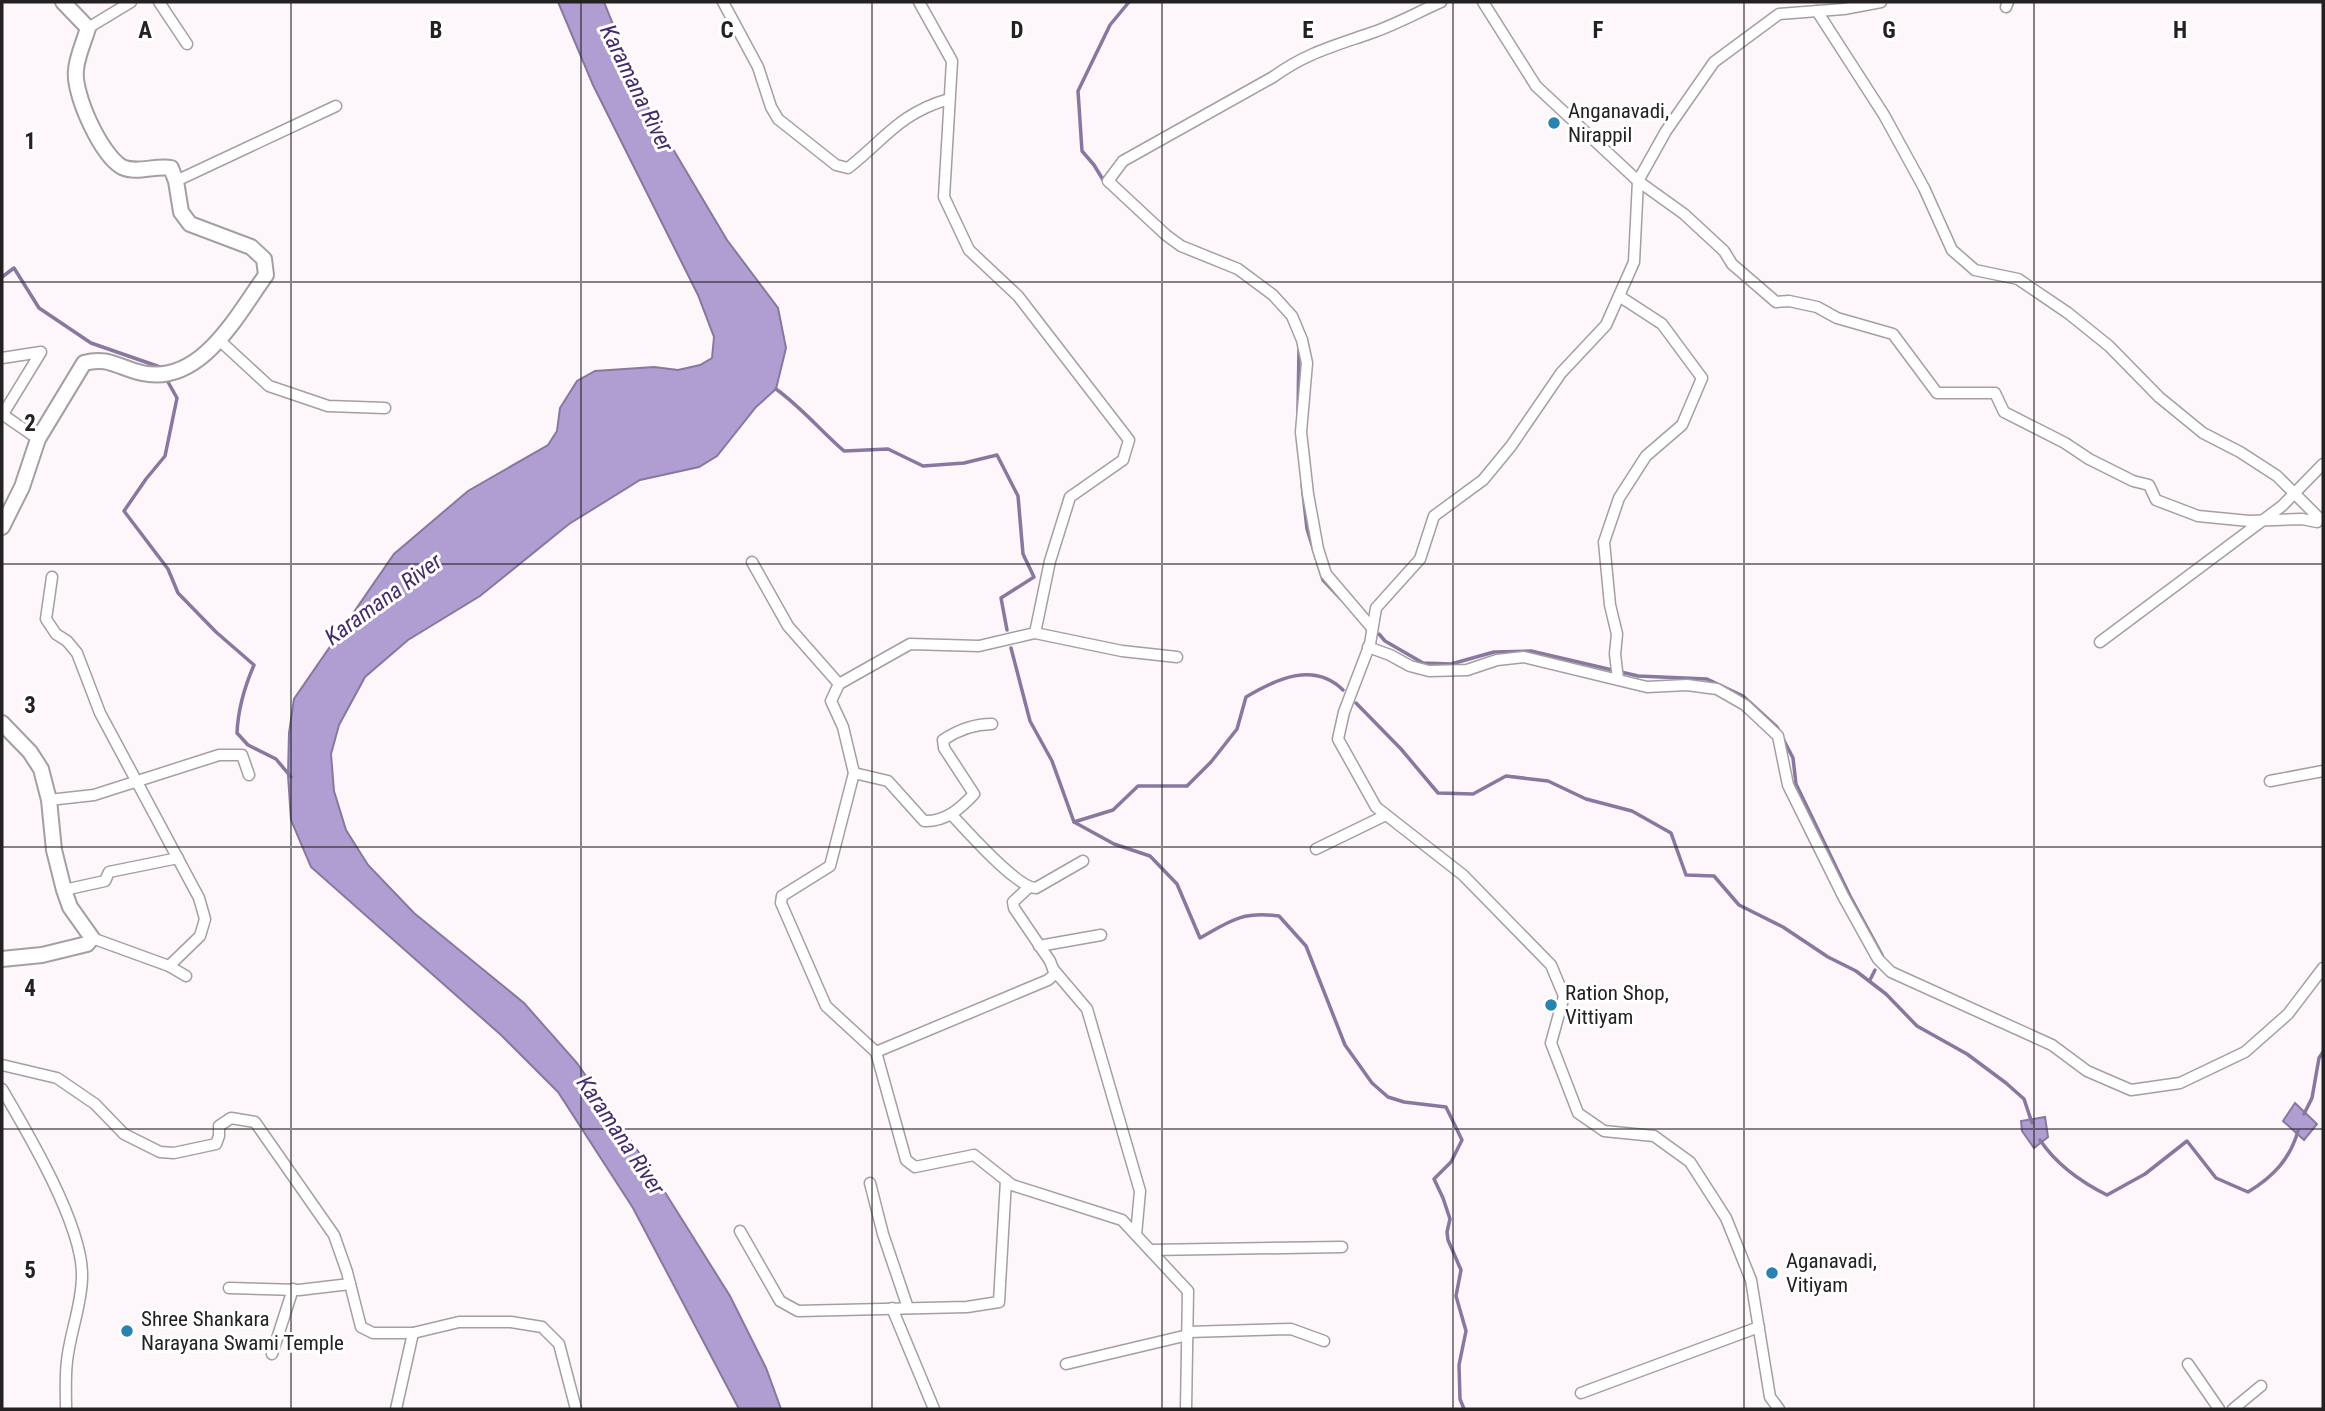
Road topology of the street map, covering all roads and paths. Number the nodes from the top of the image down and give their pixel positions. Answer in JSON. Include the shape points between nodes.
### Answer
{"nodes":[{"id":1,"x":63,"y":2,"type":"edge"},
{"id":2,"x":131,"y":2,"type":"edge"},
{"id":3,"x":159,"y":2,"type":"edge"},
{"id":4,"x":723,"y":2,"type":"edge"},
{"id":5,"x":919,"y":2,"type":"edge"},
{"id":6,"x":1441,"y":2,"type":"edge"},
{"id":7,"x":1483,"y":2,"type":"edge"},
{"id":8,"x":1881,"y":2,"type":"edge"},
{"id":9,"x":1831,"y":6,"type":"edge"},
{"id":10,"x":1817,"y":11,"type":"junction"},
{"id":11,"x":88,"y":28,"type":"junction"},
{"id":12,"x":187,"y":44,"type":"dead end"},
{"id":13,"x":949,"y":99,"type":"junction"},
{"id":14,"x":336,"y":106,"type":"dead end"},
{"id":15,"x":176,"y":181,"type":"junction"},
{"id":16,"x":1638,"y":181,"type":"junction"},
{"id":17,"x":1619,"y":296,"type":"junction"},
{"id":18,"x":218,"y":339,"type":"junction"},
{"id":19,"x":2,"y":358,"type":"edge"},
{"id":20,"x":385,"y":408,"type":"dead end"},
{"id":21,"x":2,"y":414,"type":"edge"},
{"id":22,"x":38,"y":439,"type":"junction"},
{"id":23,"x":2323,"y":464,"type":"edge"},
{"id":24,"x":2295,"y":492,"type":"junction"},
{"id":25,"x":2313,"y":517,"type":"dead end"},
{"id":26,"x":2261,"y":521,"type":"junction"},
{"id":27,"x":2323,"y":522,"type":"edge"},
{"id":28,"x":2,"y":527,"type":"edge"},
{"id":29,"x":752,"y":562,"type":"dead end"},
{"id":30,"x":52,"y":577,"type":"dead end"},
{"id":31,"x":1372,"y":628,"type":"junction"},
{"id":32,"x":1035,"y":633,"type":"junction"},
{"id":33,"x":2100,"y":642,"type":"dead end"},
{"id":34,"x":1368,"y":647,"type":"junction"},
{"id":35,"x":1177,"y":657,"type":"dead end"},
{"id":36,"x":1618,"y":679,"type":"junction"},
{"id":37,"x":839,"y":684,"type":"junction"},
{"id":38,"x":2,"y":723,"type":"edge"},
{"id":39,"x":992,"y":724,"type":"dead end"},
{"id":40,"x":2323,"y":771,"type":"edge"},
{"id":41,"x":854,"y":773,"type":"junction"},
{"id":42,"x":249,"y":775,"type":"dead end"},
{"id":43,"x":136,"y":780,"type":"junction"},
{"id":44,"x":2270,"y":781,"type":"dead end"},
{"id":45,"x":49,"y":800,"type":"junction"},
{"id":46,"x":951,"y":814,"type":"junction"},
{"id":47,"x":1386,"y":815,"type":"junction"},
{"id":48,"x":1316,"y":849,"type":"dead end"},
{"id":49,"x":178,"y":858,"type":"junction"},
{"id":50,"x":1083,"y":861,"type":"dead end"},
{"id":51,"x":1028,"y":888,"type":"junction"},
{"id":52,"x":64,"y":890,"type":"junction"},
{"id":53,"x":1101,"y":935,"type":"dead end"},
{"id":54,"x":92,"y":938,"type":"junction"},
{"id":55,"x":1039,"y":946,"type":"junction"},
{"id":56,"x":2,"y":959,"type":"edge"},
{"id":57,"x":169,"y":966,"type":"junction"},
{"id":58,"x":2323,"y":968,"type":"edge"},
{"id":59,"x":1053,"y":969,"type":"junction"},
{"id":60,"x":186,"y":976,"type":"dead end"},
{"id":61,"x":876,"y":1052,"type":"junction"},
{"id":62,"x":2,"y":1065,"type":"edge"},
{"id":63,"x":2,"y":1090,"type":"edge"},
{"id":64,"x":1006,"y":1180,"type":"junction"},
{"id":65,"x":870,"y":1183,"type":"dead end"},
{"id":66,"x":740,"y":1231,"type":"dead end"},
{"id":67,"x":1136,"y":1235,"type":"junction"},
{"id":68,"x":1342,"y":1247,"type":"dead end"},
{"id":69,"x":1150,"y":1251,"type":"junction"},
{"id":70,"x":349,"y":1284,"type":"junction"},
{"id":71,"x":229,"y":1288,"type":"dead end"},
{"id":72,"x":293,"y":1290,"type":"junction"},
{"id":73,"x":892,"y":1308,"type":"junction"},
{"id":74,"x":908,"y":1308,"type":"junction"},
{"id":75,"x":1759,"y":1327,"type":"junction"},
{"id":76,"x":413,"y":1333,"type":"junction"},
{"id":77,"x":1188,"y":1333,"type":"junction"},
{"id":78,"x":1324,"y":1341,"type":"dead end"},
{"id":79,"x":272,"y":1354,"type":"dead end"},
{"id":80,"x":2188,"y":1363,"type":"dead end"},
{"id":81,"x":1066,"y":1364,"type":"dead end"},
{"id":82,"x":2261,"y":1386,"type":"dead end"},
{"id":83,"x":1581,"y":1394,"type":"dead end"},
{"id":84,"x":66,"y":1409,"type":"edge"},
{"id":85,"x":396,"y":1409,"type":"edge"},
{"id":86,"x":576,"y":1409,"type":"edge"},
{"id":87,"x":934,"y":1409,"type":"edge"},
{"id":88,"x":1186,"y":1409,"type":"edge"},
{"id":89,"x":1779,"y":1409,"type":"edge"},
{"id":90,"x":2219,"y":1409,"type":"edge"},
{"id":91,"x":2233,"y":1409,"type":"edge"}],
"edges":[{"from":1,"to":11,"type":"street"},
{"from":2,"to":11,"type":"street"},
{"from":3,"to":12,"type":"street"},
{"from":4,"to":13,"type":"street","via":[[758,67],[778,119],[836,165],[848,168],[908,117]]},
{"from":5,"to":13,"type":"street","via":[[952,61]]},
{"from":6,"to":31,"type":"street","via":[[1293,62],[1123,161],[1108,181],[1166,235],[1181,246],[1238,269],[1292,316],[1307,363],[1301,432],[1318,549],[1326,574]]},
{"from":7,"to":16,"type":"street","via":[[1536,86]]},
{"from":8,"to":9,"type":"street"},
{"from":9,"to":10,"type":"street"},
{"from":10,"to":16,"type":"street","via":[[1779,14],[1714,62]]},
{"from":10,"to":24,"type":"street","via":[[1884,115],[1952,250],[1975,270],[2018,279],[2039,292],[2109,346],[2203,433],[2277,476]]},
{"from":11,"to":15,"type":"street","via":[[75,73],[97,137],[123,167],[171,168]]},
{"from":13,"to":32,"type":"street","via":[[944,197],[969,250],[1018,296],[1129,440],[1123,460],[1070,497]]},
{"from":14,"to":15,"type":"street"},
{"from":15,"to":18,"type":"street","via":[[181,212],[190,224],[251,247],[264,259],[266,275]]},
{"from":16,"to":17,"type":"street","via":[[1634,262]]},
{"from":16,"to":26,"type":"street","via":[[1684,214],[1776,302],[1817,307],[1836,318],[1893,334],[1937,393],[1995,393],[2004,412],[2089,459],[2149,485],[2156,500],[2198,516]]},
{"from":17,"to":31,"type":"street","via":[[1606,325],[1561,373],[1483,480],[1434,516],[1420,559],[1376,608]]},
{"from":17,"to":36,"type":"street","via":[[1662,324],[1702,378],[1682,425],[1646,456],[1619,498],[1604,542],[1617,634]]},
{"from":18,"to":20,"type":"street","via":[[269,386],[328,405]]},
{"from":18,"to":22,"type":"street","via":[[193,363],[171,374],[143,373],[99,359],[84,363]]},
{"from":19,"to":21,"type":"street","via":[[41,352]]},
{"from":21,"to":22,"type":"street"},
{"from":22,"to":28,"type":"street"},
{"from":23,"to":24,"type":"street"},
{"from":24,"to":26,"type":"street"},
{"from":24,"to":27,"type":"street"},
{"from":25,"to":26,"type":"street","via":[[2317,522]]},
{"from":26,"to":33,"type":"street"},
{"from":29,"to":37,"type":"street","via":[[788,626]]},
{"from":30,"to":43,"type":"street","via":[[46,619],[77,653],[100,713]]},
{"from":31,"to":34,"type":"street"},
{"from":32,"to":35,"type":"street","via":[[1122,652]]},
{"from":32,"to":37,"type":"street","via":[[979,646],[910,644]]},
{"from":34,"to":36,"type":"street","via":[[1429,671],[1466,670],[1524,657]]},
{"from":34,"to":47,"type":"street","via":[[1343,712],[1338,739],[1376,807]]},
{"from":36,"to":58,"type":"street","via":[[1647,687],[1717,689],[1745,705],[1778,736],[1788,785],[1843,896],[1878,959],[1891,972],[2052,1045],[2087,1071],[2131,1090],[2180,1083],[2245,1052],[2288,1014]]},
{"from":37,"to":41,"type":"street","via":[[831,701],[843,727]]},
{"from":38,"to":45,"type":"street","via":[[41,769]]},
{"from":39,"to":46,"type":"street","via":[[956,731],[943,740],[974,794]]},
{"from":40,"to":44,"type":"street"},
{"from":41,"to":46,"type":"street","via":[[888,781],[924,821],[937,822]]},
{"from":41,"to":61,"type":"street","via":[[830,866],[782,896],[781,903],[826,1006]]},
{"from":42,"to":43,"type":"street","via":[[242,755],[219,755]]},
{"from":43,"to":45,"type":"street","via":[[94,794]]},
{"from":43,"to":49,"type":"street"},
{"from":45,"to":52,"type":"street"},
{"from":46,"to":51,"type":"street"},
{"from":47,"to":48,"type":"street"},
{"from":47,"to":75,"type":"street","via":[[1463,875],[1551,965],[1564,996],[1551,1043],[1578,1113],[1604,1131],[1654,1136],[1690,1162],[1726,1218],[1751,1280]]},
{"from":49,"to":52,"type":"street","via":[[108,872],[105,881]]},
{"from":49,"to":57,"type":"street","via":[[205,919],[200,936]]},
{"from":50,"to":51,"type":"street","via":[[1036,888]]},
{"from":51,"to":55,"type":"street","via":[[1013,901],[1014,908]]},
{"from":52,"to":54,"type":"street","via":[[69,906]]},
{"from":53,"to":55,"type":"street"},
{"from":54,"to":56,"type":"street","via":[[87,944],[42,955]]},
{"from":54,"to":57,"type":"street"},
{"from":55,"to":59,"type":"street"},
{"from":57,"to":60,"type":"street"},
{"from":59,"to":61,"type":"street","via":[[1055,974],[1048,980]]},
{"from":59,"to":67,"type":"street","via":[[1087,1009],[1140,1191]]},
{"from":61,"to":64,"type":"street","via":[[906,1160],[915,1167],[974,1155]]},
{"from":62,"to":70,"type":"street","via":[[57,1078],[95,1104],[124,1134],[160,1152],[216,1144],[219,1126],[231,1118],[255,1122],[334,1235]]},
{"from":63,"to":84,"type":"street","via":[[51,1180],[71,1226],[83,1273],[67,1361]]},
{"from":64,"to":67,"type":"street","via":[[1122,1220]]},
{"from":64,"to":74,"type":"street","via":[[999,1302]]},
{"from":65,"to":74,"type":"street"},
{"from":66,"to":73,"type":"street","via":[[780,1301],[799,1311]]},
{"from":67,"to":69,"type":"street"},
{"from":68,"to":69,"type":"street"},
{"from":69,"to":77,"type":"street","via":[[1188,1291]]},
{"from":70,"to":72,"type":"street"},
{"from":70,"to":76,"type":"street","via":[[362,1327],[373,1333]]},
{"from":71,"to":72,"type":"street"},
{"from":72,"to":79,"type":"street"},
{"from":73,"to":74,"type":"street"},
{"from":73,"to":87,"type":"street"},
{"from":75,"to":83,"type":"street"},
{"from":75,"to":89,"type":"street","via":[[1770,1397]]},
{"from":76,"to":85,"type":"street"},
{"from":76,"to":86,"type":"street","via":[[459,1322],[542,1327],[559,1344]]},
{"from":77,"to":78,"type":"street","via":[[1291,1329]]},
{"from":77,"to":81,"type":"street"},
{"from":77,"to":88,"type":"street"},
{"from":80,"to":90,"type":"street"},
{"from":82,"to":91,"type":"street"}]}
